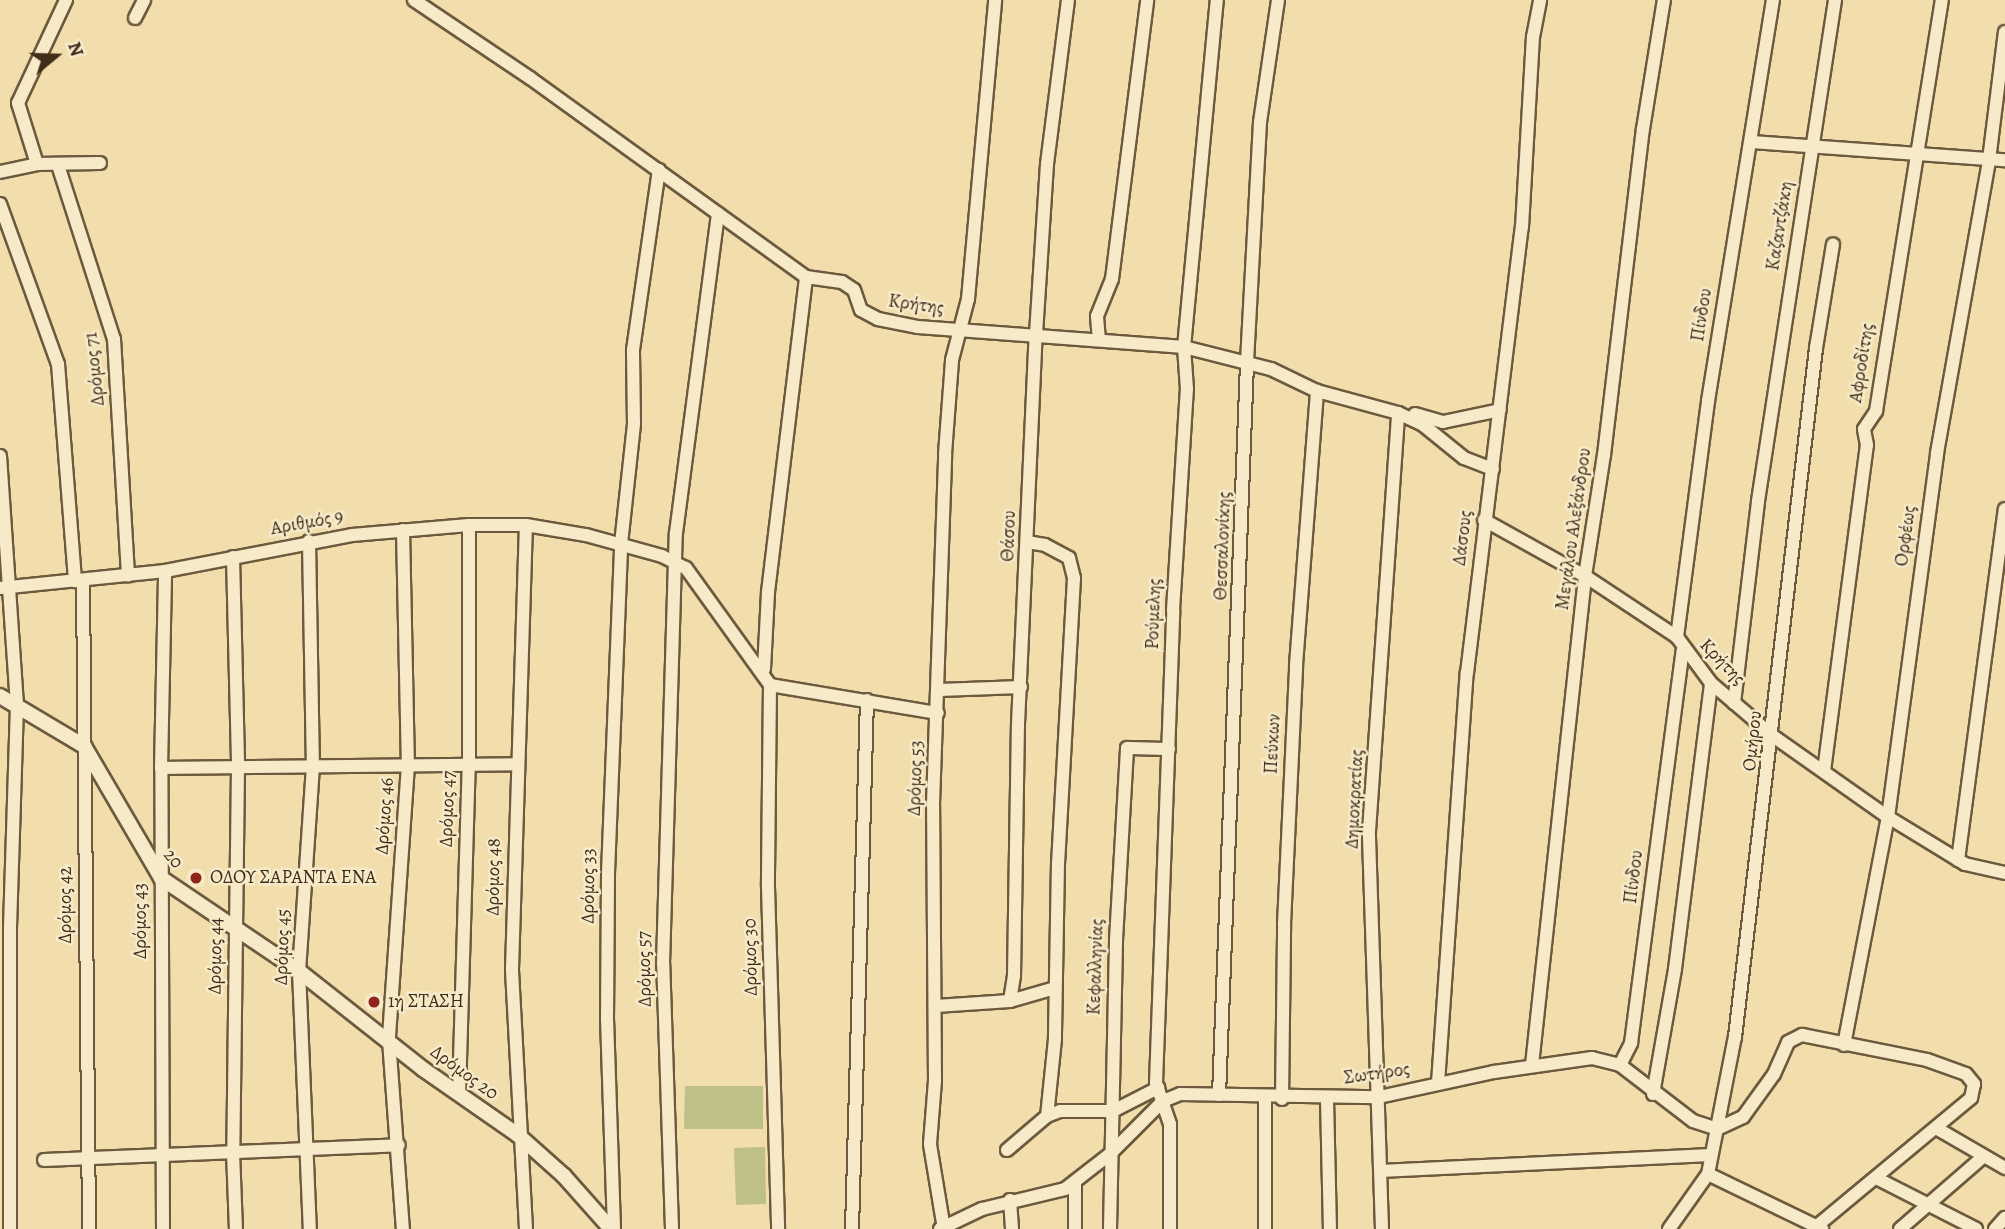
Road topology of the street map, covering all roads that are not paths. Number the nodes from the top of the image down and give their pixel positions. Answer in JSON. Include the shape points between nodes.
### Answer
{"nodes":[{"id":1,"x":66,"y":0,"type":"edge"},
{"id":2,"x":144,"y":0,"type":"edge"},
{"id":3,"x":414,"y":0,"type":"edge"},
{"id":4,"x":995,"y":0,"type":"edge"},
{"id":5,"x":1068,"y":0,"type":"edge"},
{"id":6,"x":1147,"y":0,"type":"edge"},
{"id":7,"x":1217,"y":0,"type":"edge"},
{"id":8,"x":1278,"y":0,"type":"edge"},
{"id":9,"x":1540,"y":0,"type":"edge"},
{"id":10,"x":1664,"y":0,"type":"edge"},
{"id":11,"x":1773,"y":0,"type":"edge"},
{"id":12,"x":1835,"y":0,"type":"edge"},
{"id":13,"x":1942,"y":0,"type":"edge"},
{"id":14,"x":135,"y":18,"type":"dead end"},
{"id":15,"x":2005,"y":32,"type":"edge"},
{"id":16,"x":1752,"y":142,"type":"junction"},
{"id":17,"x":1809,"y":147,"type":"junction"},
{"id":18,"x":1915,"y":153,"type":"junction"},
{"id":19,"x":1989,"y":160,"type":"junction"},
{"id":20,"x":2005,"y":160,"type":"edge"},
{"id":21,"x":100,"y":163,"type":"dead end"},
{"id":22,"x":37,"y":164,"type":"junction"},
{"id":23,"x":58,"y":166,"type":"junction"},
{"id":24,"x":659,"y":170,"type":"junction"},
{"id":25,"x":0,"y":172,"type":"edge"},
{"id":26,"x":0,"y":204,"type":"edge"},
{"id":27,"x":718,"y":214,"type":"junction"},
{"id":28,"x":1833,"y":244,"type":"dead end"},
{"id":29,"x":806,"y":277,"type":"junction"},
{"id":30,"x":963,"y":329,"type":"junction"},
{"id":31,"x":1036,"y":334,"type":"junction"},
{"id":32,"x":1098,"y":340,"type":"junction"},
{"id":33,"x":1184,"y":347,"type":"junction"},
{"id":34,"x":1247,"y":362,"type":"junction"},
{"id":35,"x":1317,"y":391,"type":"junction"},
{"id":36,"x":1500,"y":410,"type":"junction"},
{"id":37,"x":1398,"y":413,"type":"junction"},
{"id":38,"x":0,"y":456,"type":"edge"},
{"id":39,"x":1493,"y":469,"type":"junction"},
{"id":40,"x":2005,"y":509,"type":"edge"},
{"id":41,"x":1484,"y":520,"type":"junction"},
{"id":42,"x":469,"y":525,"type":"junction"},
{"id":43,"x":526,"y":526,"type":"junction"},
{"id":44,"x":403,"y":530,"type":"junction"},
{"id":45,"x":309,"y":541,"type":"junction"},
{"id":46,"x":1027,"y":542,"type":"junction"},
{"id":47,"x":621,"y":544,"type":"junction"},
{"id":48,"x":233,"y":557,"type":"junction"},
{"id":49,"x":676,"y":561,"type":"junction"},
{"id":50,"x":164,"y":571,"type":"junction"},
{"id":51,"x":128,"y":576,"type":"junction"},
{"id":52,"x":1585,"y":576,"type":"junction"},
{"id":53,"x":79,"y":581,"type":"junction"},
{"id":54,"x":5,"y":587,"type":"edge"},
{"id":55,"x":1677,"y":637,"type":"junction"},
{"id":56,"x":1683,"y":650,"type":"junction"},
{"id":57,"x":768,"y":681,"type":"junction"},
{"id":58,"x":1711,"y":683,"type":"junction"},
{"id":59,"x":1021,"y":687,"type":"junction"},
{"id":60,"x":939,"y":690,"type":"junction"},
{"id":61,"x":0,"y":696,"type":"edge"},
{"id":62,"x":867,"y":699,"type":"junction"},
{"id":63,"x":1734,"y":703,"type":"junction"},
{"id":64,"x":17,"y":705,"type":"junction"},
{"id":65,"x":938,"y":713,"type":"junction"},
{"id":66,"x":1773,"y":736,"type":"junction"},
{"id":67,"x":84,"y":746,"type":"junction"},
{"id":68,"x":1169,"y":749,"type":"junction"},
{"id":69,"x":469,"y":764,"type":"junction"},
{"id":70,"x":516,"y":764,"type":"junction"},
{"id":71,"x":408,"y":765,"type":"junction"},
{"id":72,"x":313,"y":766,"type":"junction"},
{"id":73,"x":238,"y":767,"type":"junction"},
{"id":74,"x":160,"y":768,"type":"junction"},
{"id":75,"x":1824,"y":771,"type":"junction"},
{"id":76,"x":1888,"y":817,"type":"junction"},
{"id":77,"x":1958,"y":859,"type":"junction"},
{"id":78,"x":2005,"y":861,"type":"edge"},
{"id":79,"x":1988,"y":870,"type":"junction"},
{"id":80,"x":2005,"y":873,"type":"edge"},
{"id":81,"x":161,"y":877,"type":"junction"},
{"id":82,"x":235,"y":931,"type":"junction"},
{"id":83,"x":299,"y":971,"type":"junction"},
{"id":84,"x":1055,"y":988,"type":"junction"},
{"id":85,"x":1010,"y":1001,"type":"junction"},
{"id":86,"x":936,"y":1006,"type":"junction"},
{"id":87,"x":389,"y":1040,"type":"junction"},
{"id":88,"x":1844,"y":1045,"type":"junction"},
{"id":89,"x":1532,"y":1065,"type":"junction"},
{"id":90,"x":1620,"y":1065,"type":"junction"},
{"id":91,"x":1438,"y":1083,"type":"junction"},
{"id":92,"x":1158,"y":1087,"type":"junction"},
{"id":93,"x":458,"y":1094,"type":"junction"},
{"id":94,"x":1653,"y":1094,"type":"junction"},
{"id":95,"x":1219,"y":1096,"type":"junction"},
{"id":96,"x":1379,"y":1097,"type":"junction"},
{"id":97,"x":1265,"y":1098,"type":"junction"},
{"id":98,"x":1282,"y":1098,"type":"junction"},
{"id":99,"x":1327,"y":1099,"type":"junction"},
{"id":100,"x":1163,"y":1101,"type":"junction"},
{"id":101,"x":1113,"y":1111,"type":"junction"},
{"id":102,"x":1047,"y":1116,"type":"junction"},
{"id":103,"x":1936,"y":1128,"type":"junction"},
{"id":104,"x":1717,"y":1129,"type":"junction"},
{"id":105,"x":518,"y":1135,"type":"junction"},
{"id":106,"x":399,"y":1145,"type":"junction"},
{"id":107,"x":306,"y":1148,"type":"junction"},
{"id":108,"x":1007,"y":1150,"type":"dead end"},
{"id":109,"x":233,"y":1152,"type":"junction"},
{"id":110,"x":1110,"y":1153,"type":"junction"},
{"id":111,"x":160,"y":1155,"type":"junction"},
{"id":112,"x":1710,"y":1155,"type":"junction"},
{"id":113,"x":1984,"y":1156,"type":"junction"},
{"id":114,"x":87,"y":1158,"type":"junction"},
{"id":115,"x":44,"y":1160,"type":"dead end"},
{"id":116,"x":2005,"y":1168,"type":"edge"},
{"id":117,"x":1381,"y":1171,"type":"junction"},
{"id":118,"x":1708,"y":1174,"type":"junction"},
{"id":119,"x":1878,"y":1179,"type":"junction"},
{"id":120,"x":1074,"y":1183,"type":"junction"},
{"id":121,"x":1010,"y":1200,"type":"junction"},
{"id":122,"x":1926,"y":1207,"type":"junction"},
{"id":123,"x":2005,"y":1218,"type":"edge"},
{"id":124,"x":1820,"y":1227,"type":"edge"},
{"id":125,"x":10,"y":1229,"type":"edge"},
{"id":126,"x":89,"y":1229,"type":"edge"},
{"id":127,"x":163,"y":1229,"type":"edge"},
{"id":128,"x":236,"y":1229,"type":"edge"},
{"id":129,"x":310,"y":1229,"type":"edge"},
{"id":130,"x":403,"y":1229,"type":"edge"},
{"id":131,"x":526,"y":1229,"type":"edge"},
{"id":132,"x":612,"y":1229,"type":"edge"},
{"id":133,"x":672,"y":1229,"type":"edge"},
{"id":134,"x":778,"y":1229,"type":"edge"},
{"id":135,"x":852,"y":1229,"type":"edge"},
{"id":136,"x":943,"y":1229,"type":"edge"},
{"id":137,"x":1012,"y":1229,"type":"edge"},
{"id":138,"x":1074,"y":1229,"type":"edge"},
{"id":139,"x":1110,"y":1229,"type":"edge"},
{"id":140,"x":1170,"y":1229,"type":"edge"},
{"id":141,"x":1265,"y":1229,"type":"edge"},
{"id":142,"x":1330,"y":1229,"type":"edge"},
{"id":143,"x":1382,"y":1229,"type":"edge"},
{"id":144,"x":1669,"y":1229,"type":"edge"},
{"id":145,"x":1900,"y":1229,"type":"edge"},
{"id":146,"x":1976,"y":1229,"type":"edge"},
{"id":147,"x":1995,"y":1229,"type":"edge"}],
"edges":[{"from":1,"to":22,"type":"street","via":[[18,103]]},
{"from":2,"to":14,"type":"street"},
{"from":3,"to":24,"type":"street","name":"Κρήτης"},
{"from":4,"to":30,"type":"street","name":"Δρόμος 53"},
{"from":5,"to":31,"type":"street","name":"Θάσου","via":[[1047,164]]},
{"from":6,"to":32,"type":"street","via":[[1112,279],[1097,316]]},
{"from":7,"to":33,"type":"street","name":"Ρούμελης"},
{"from":8,"to":34,"type":"street","name":"Θεσσαλονίκης","via":[[1260,122]]},
{"from":9,"to":36,"type":"street","name":"Δάσους","via":[[1533,37],[1522,227]]},
{"from":10,"to":52,"type":"street","name":"Μεγάλου Αλεξάνδρου"},
{"from":11,"to":16,"type":"street","name":"Πίνδου"},
{"from":12,"to":17,"type":"street","name":"Καζαντζάκη"},
{"from":13,"to":18,"type":"street","name":"Αφροδίτης"},
{"from":15,"to":19,"type":"street","name":"Ορφέως"},
{"from":16,"to":17,"type":"street"},
{"from":16,"to":55,"type":"street","name":"Πίνδου","via":[[1708,401]]},
{"from":17,"to":18,"type":"street"},
{"from":17,"to":63,"type":"street","name":"Καζαντζάκη"},
{"from":18,"to":19,"type":"street"},
{"from":18,"to":75,"type":"street","name":"Αφροδίτης","via":[[1876,411],[1864,429],[1867,445]]},
{"from":19,"to":20,"type":"street"},
{"from":19,"to":76,"type":"street","name":"Ορφέως","via":[[1937,453]]},
{"from":21,"to":23,"type":"street"},
{"from":22,"to":23,"type":"street"},
{"from":22,"to":25,"type":"street"},
{"from":23,"to":51,"type":"street","name":"Δρόμος 71","via":[[114,339]]},
{"from":24,"to":27,"type":"street","name":"Κρήτης"},
{"from":24,"to":47,"type":"street","name":"Δρόμος 33","via":[[633,350],[634,424]]},
{"from":26,"to":53,"type":"street","name":"Δρόμος 42","via":[[58,364]]},
{"from":27,"to":29,"type":"street","name":"Κρήτης"},
{"from":27,"to":49,"type":"street","name":"Δρόμος 57"},
{"from":28,"to":66,"type":"street","name":"Ομήρου","via":[[1791,552]]},
{"from":29,"to":30,"type":"street","name":"Κρήτης","via":[[842,282],[854,290],[861,310],[878,319]]},
{"from":29,"to":57,"type":"street","name":"Δρόμος 30","via":[[768,592],[762,661]]},
{"from":30,"to":31,"type":"street","name":"Κρήτης"},
{"from":30,"to":60,"type":"street","name":"Δρόμος 53","via":[[952,360],[948,398]]},
{"from":31,"to":32,"type":"street","name":"Κρήτης"},
{"from":31,"to":46,"type":"street","name":"Θάσου"},
{"from":32,"to":33,"type":"street","name":"Κρήτης"},
{"from":33,"to":34,"type":"street","name":"Κρήτης"},
{"from":33,"to":68,"type":"street","name":"Ρούμελης","via":[[1187,389]]},
{"from":34,"to":35,"type":"street","name":"Κρήτης"},
{"from":34,"to":95,"type":"street","name":"Θεσσαλονίκης"},
{"from":35,"to":37,"type":"street","name":"Κρήτης"},
{"from":35,"to":98,"type":"street","name":"Πεύκων","via":[[1296,665],[1284,924]]},
{"from":36,"to":37,"type":"street","via":[[1443,422]]},
{"from":36,"to":39,"type":"street","name":"Δάσους"},
{"from":37,"to":39,"type":"street","name":"Κρήτης","via":[[1422,424],[1464,458]]},
{"from":37,"to":96,"type":"street","name":"Δημοκρατίας","via":[[1369,831]]},
{"from":38,"to":54,"type":"street"},
{"from":39,"to":41,"type":"street","name":"Δάσους"},
{"from":40,"to":77,"type":"street"},
{"from":41,"to":52,"type":"street","name":"Κρήτης"},
{"from":41,"to":91,"type":"street","name":"Δάσους","via":[[1467,673]]},
{"from":42,"to":43,"type":"street","name":"Αριθμός 9"},
{"from":42,"to":44,"type":"street","name":"Αριθμός 9"},
{"from":42,"to":69,"type":"street","name":"Δρόμος 47"},
{"from":43,"to":47,"type":"street","name":"Αριθμός 9"},
{"from":43,"to":70,"type":"street","name":"Δρόμος 48"},
{"from":44,"to":45,"type":"street","name":"Αριθμός 9"},
{"from":44,"to":71,"type":"street","name":"Δρόμος 46"},
{"from":45,"to":48,"type":"street","name":"Αριθμός 9"},
{"from":45,"to":72,"type":"street","name":"Δρόμος 45"},
{"from":46,"to":59,"type":"street","name":"Θάσου"},
{"from":46,"to":84,"type":"street","via":[[1058,550],[1073,566]]},
{"from":47,"to":49,"type":"street","name":"Αριθμός 9"},
{"from":47,"to":132,"type":"street","name":"Δρόμος 33","via":[[608,900]]},
{"from":48,"to":50,"type":"street","name":"Αριθμός 9"},
{"from":48,"to":73,"type":"street","name":"Δρόμος 44"},
{"from":49,"to":57,"type":"street"},
{"from":49,"to":133,"type":"street","name":"Δρόμος 57","via":[[663,964]]},
{"from":50,"to":51,"type":"street","name":"Αριθμός 9"},
{"from":50,"to":74,"type":"street","name":"Δρόμος 43"},
{"from":51,"to":53,"type":"street","name":"Αριθμός 9"},
{"from":52,"to":55,"type":"street","name":"Κρήτης"},
{"from":52,"to":89,"type":"street","name":"Μεγάλου Αλεξάνδρου"},
{"from":53,"to":54,"type":"street","name":"Αριθμός 9"},
{"from":53,"to":67,"type":"street","name":"Δρόμος 42"},
{"from":54,"to":64,"type":"street"},
{"from":55,"to":56,"type":"street","name":"Κρήτης"},
{"from":56,"to":58,"type":"street","name":"Κρήτης"},
{"from":56,"to":90,"type":"street","name":"Πίνδου","via":[[1631,1043]]},
{"from":57,"to":62,"type":"street"},
{"from":57,"to":134,"type":"street","name":"Δρόμος 30","via":[[768,887]]},
{"from":58,"to":63,"type":"street","name":"Κρήτης"},
{"from":58,"to":94,"type":"street","via":[[1675,969]]},
{"from":59,"to":60,"type":"street"},
{"from":59,"to":85,"type":"street","name":"Θάσου"},
{"from":60,"to":65,"type":"street","name":"Δρόμος 53"},
{"from":61,"to":64,"type":"street","name":"20"},
{"from":62,"to":65,"type":"street"},
{"from":62,"to":135,"type":"street"},
{"from":63,"to":66,"type":"street","name":"Κρήτης"},
{"from":64,"to":67,"type":"street","name":"20"},
{"from":64,"to":125,"type":"street","via":[[10,927]]},
{"from":65,"to":86,"type":"street","name":"Δρόμος 53","via":[[933,804]]},
{"from":66,"to":75,"type":"street","name":"Κρήτης"},
{"from":66,"to":104,"type":"street","name":"Ομήρου","via":[[1735,1037]]},
{"from":67,"to":81,"type":"street","name":"20"},
{"from":67,"to":114,"type":"street","name":"Δρόμος 42"},
{"from":68,"to":92,"type":"street","name":"Ρούμελης"},
{"from":68,"to":101,"type":"street","name":"Κεφαλληνίας","via":[[1127,748]]},
{"from":69,"to":70,"type":"street"},
{"from":69,"to":71,"type":"street"},
{"from":69,"to":93,"type":"street","name":"Δρόμος 47"},
{"from":70,"to":105,"type":"street","name":"Δρόμος 48","via":[[512,969]]},
{"from":71,"to":72,"type":"street"},
{"from":71,"to":87,"type":"street","name":"Δρόμος 46"},
{"from":72,"to":73,"type":"street"},
{"from":72,"to":83,"type":"street","name":"Δρόμος 45"},
{"from":73,"to":74,"type":"street"},
{"from":73,"to":82,"type":"street","name":"Δρόμος 44"},
{"from":74,"to":81,"type":"street","name":"Δρόμος 43"},
{"from":75,"to":76,"type":"street","name":"Κρήτης"},
{"from":76,"to":77,"type":"street","name":"Κρήτης"},
{"from":76,"to":88,"type":"street","name":"Ορφέως"},
{"from":77,"to":79,"type":"street","name":"Κρήτης"},
{"from":78,"to":79,"type":"street"},
{"from":79,"to":80,"type":"street","name":"Κρήτης"},
{"from":81,"to":82,"type":"street","name":"20"},
{"from":81,"to":111,"type":"street","name":"Δρόμος 43"},
{"from":82,"to":83,"type":"street","name":"20"},
{"from":82,"to":109,"type":"street","name":"Δρόμος 44"},
{"from":83,"to":87,"type":"street","name":"20"},
{"from":83,"to":107,"type":"street","name":"Δρόμος 45"},
{"from":84,"to":85,"type":"street"},
{"from":84,"to":102,"type":"street"},
{"from":85,"to":86,"type":"street"},
{"from":86,"to":136,"type":"street","name":"Δρόμος 53","via":[[930,1144]]},
{"from":87,"to":93,"type":"street","name":"Δρόμος 20"},
{"from":87,"to":106,"type":"street","name":"Δρόμος 46"},
{"from":88,"to":103,"type":"street","via":[[1927,1060],[1966,1074],[1974,1084],[1971,1098]]},
{"from":88,"to":104,"type":"street","via":[[1802,1035],[1788,1042],[1774,1074],[1743,1117]]},
{"from":89,"to":90,"type":"street","name":"Σωτήρος","via":[[1592,1058]]},
{"from":89,"to":91,"type":"street","name":"Σωτήρος"},
{"from":90,"to":94,"type":"street"},
{"from":91,"to":96,"type":"street","name":"Σωτήρος"},
{"from":92,"to":100,"type":"street","name":"Ρούμελης"},
{"from":92,"to":101,"type":"street"},
{"from":93,"to":105,"type":"street","name":"Δρόμος 20"},
{"from":94,"to":104,"type":"street","via":[[1693,1121]]},
{"from":95,"to":97,"type":"street","name":"Σωτήρος"},
{"from":95,"to":100,"type":"street","name":"Σωτήρος","via":[[1180,1094]]},
{"from":96,"to":99,"type":"street","name":"Σωτήρος"},
{"from":96,"to":117,"type":"street","name":"Δημοκρατίας"},
{"from":97,"to":98,"type":"street","name":"Σωτήρος"},
{"from":97,"to":141,"type":"street"},
{"from":98,"to":99,"type":"street","name":"Σωτήρος"},
{"from":99,"to":142,"type":"street"},
{"from":100,"to":110,"type":"street"},
{"from":100,"to":140,"type":"street","name":"Ρούμελης","via":[[1170,1125]]},
{"from":101,"to":102,"type":"street","via":[[1060,1111]]},
{"from":101,"to":110,"type":"street","name":"Κεφαλληνίας"},
{"from":102,"to":108,"type":"street"},
{"from":103,"to":113,"type":"street"},
{"from":103,"to":119,"type":"street"},
{"from":104,"to":112,"type":"street","name":"Ομήρου"},
{"from":105,"to":131,"type":"street","name":"Δρόμος 48"},
{"from":105,"to":132,"type":"street","via":[[564,1175]]},
{"from":106,"to":107,"type":"street"},
{"from":106,"to":130,"type":"street","name":"Δρόμος 46"},
{"from":107,"to":109,"type":"street"},
{"from":107,"to":129,"type":"street","name":"Δρόμος 45"},
{"from":109,"to":111,"type":"street"},
{"from":109,"to":128,"type":"street","name":"Δρόμος 44"},
{"from":110,"to":120,"type":"street"},
{"from":110,"to":139,"type":"street","name":"Κεφαλληνίας"},
{"from":111,"to":114,"type":"street"},
{"from":111,"to":127,"type":"street","name":"Δρόμος 43"},
{"from":112,"to":117,"type":"street"},
{"from":112,"to":118,"type":"street","name":"Ομήρου"},
{"from":113,"to":116,"type":"street"},
{"from":113,"to":122,"type":"street"},
{"from":114,"to":115,"type":"street"},
{"from":114,"to":126,"type":"street","name":"Δρόμος 42"},
{"from":117,"to":143,"type":"street","name":"Δημοκρατίας"},
{"from":118,"to":124,"type":"street"},
{"from":118,"to":144,"type":"street","name":"Ομήρου"},
{"from":119,"to":122,"type":"street"},
{"from":119,"to":124,"type":"street"},
{"from":120,"to":121,"type":"street","via":[[1047,1195]]},
{"from":120,"to":138,"type":"street"},
{"from":121,"to":136,"type":"street"},
{"from":121,"to":137,"type":"street"},
{"from":122,"to":145,"type":"street"},
{"from":122,"to":146,"type":"street"},
{"from":123,"to":147,"type":"street"}]}
